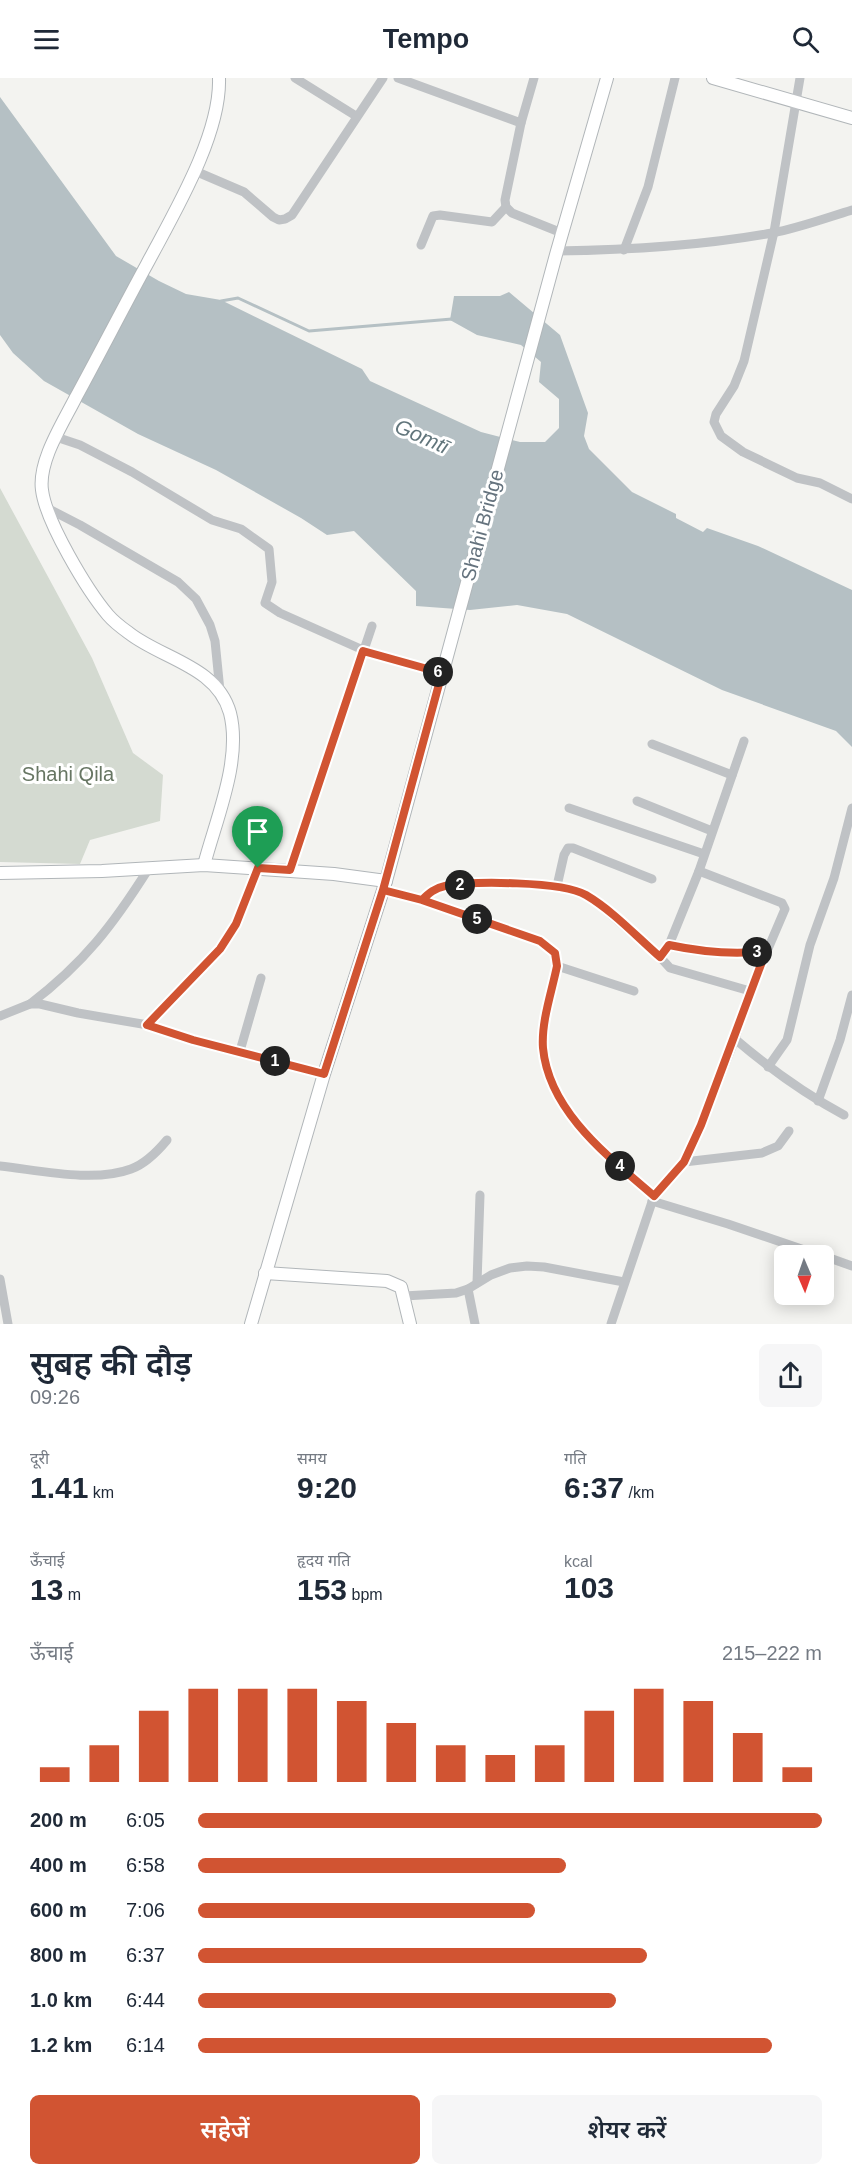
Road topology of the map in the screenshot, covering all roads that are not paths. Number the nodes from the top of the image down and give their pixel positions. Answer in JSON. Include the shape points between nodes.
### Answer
{"nodes":[{"id":1,"x":219,"y":78,"type":"edge"},
{"id":2,"x":295,"y":78,"type":"edge"},
{"id":3,"x":383,"y":78,"type":"edge"},
{"id":4,"x":398,"y":78,"type":"edge"},
{"id":5,"x":534,"y":78,"type":"edge"},
{"id":6,"x":608,"y":78,"type":"edge"},
{"id":7,"x":675,"y":78,"type":"edge"},
{"id":8,"x":713,"y":78,"type":"edge"},
{"id":9,"x":800,"y":78,"type":"edge"},
{"id":10,"x":795,"y":103,"type":"junction"},
{"id":11,"x":356,"y":116,"type":"junction"},
{"id":12,"x":852,"y":118,"type":"edge"},
{"id":13,"x":521,"y":123,"type":"junction"},
{"id":14,"x":195,"y":171,"type":"junction"},
{"id":15,"x":507,"y":207,"type":"junction"},
{"id":16,"x":852,"y":210,"type":"edge"},
{"id":17,"x":562,"y":232,"type":"junction"},
{"id":18,"x":774,"y":232,"type":"junction"},
{"id":19,"x":421,"y":245,"type":"dead end"},
{"id":20,"x":624,"y":250,"type":"junction"},
{"id":21,"x":557,"y":251,"type":"junction"},
{"id":22,"x":56,"y":437,"type":"junction"},
{"id":23,"x":852,"y":499,"type":"edge"},
{"id":24,"x":47,"y":508,"type":"junction"},
{"id":25,"x":372,"y":626,"type":"dead end"},
{"id":26,"x":363,"y":651,"type":"junction"},
{"id":27,"x":442,"y":673,"type":"junction"},
{"id":28,"x":220,"y":691,"type":"junction"},
{"id":29,"x":744,"y":741,"type":"dead end"},
{"id":30,"x":652,"y":744,"type":"dead end"},
{"id":31,"x":732,"y":775,"type":"junction"},
{"id":32,"x":637,"y":801,"type":"dead end"},
{"id":33,"x":569,"y":807,"type":"dead end"},
{"id":34,"x":852,"y":808,"type":"edge"},
{"id":35,"x":711,"y":831,"type":"junction"},
{"id":36,"x":704,"y":854,"type":"junction"},
{"id":37,"x":204,"y":865,"type":"junction"},
{"id":38,"x":149,"y":868,"type":"junction"},
{"id":39,"x":258,"y":868,"type":"junction"},
{"id":40,"x":290,"y":870,"type":"junction"},
{"id":41,"x":699,"y":871,"type":"junction"},
{"id":42,"x":0,"y":873,"type":"edge"},
{"id":43,"x":652,"y":879,"type":"dead end"},
{"id":44,"x":384,"y":885,"type":"junction"},
{"id":45,"x":557,"y":886,"type":"junction"},
{"id":46,"x":422,"y":900,"type":"junction"},
{"id":47,"x":669,"y":945,"type":"junction"},
{"id":48,"x":766,"y":951,"type":"junction"},
{"id":49,"x":660,"y":957,"type":"junction"},
{"id":50,"x":557,"y":966,"type":"junction"},
{"id":51,"x":261,"y":978,"type":"dead end"},
{"id":52,"x":634,"y":990,"type":"dead end"},
{"id":53,"x":750,"y":991,"type":"junction"},
{"id":54,"x":852,"y":995,"type":"edge"},
{"id":55,"x":30,"y":1004,"type":"junction"},
{"id":56,"x":0,"y":1016,"type":"edge"},
{"id":57,"x":147,"y":1025,"type":"junction"},
{"id":58,"x":735,"y":1039,"type":"junction"},
{"id":59,"x":240,"y":1052,"type":"junction"},
{"id":60,"x":768,"y":1067,"type":"junction"},
{"id":61,"x":324,"y":1074,"type":"junction"},
{"id":62,"x":818,"y":1101,"type":"junction"},
{"id":63,"x":844,"y":1116,"type":"dead end"},
{"id":64,"x":789,"y":1131,"type":"dead end"},
{"id":65,"x":167,"y":1140,"type":"dead end"},
{"id":66,"x":684,"y":1162,"type":"junction"},
{"id":67,"x":0,"y":1166,"type":"edge"},
{"id":68,"x":480,"y":1195,"type":"dead end"},
{"id":69,"x":653,"y":1199,"type":"junction"},
{"id":70,"x":790,"y":1245,"type":"edge"},
{"id":71,"x":834,"y":1260,"type":"edge"},
{"id":72,"x":852,"y":1266,"type":"edge"},
{"id":73,"x":265,"y":1273,"type":"junction"},
{"id":74,"x":0,"y":1279,"type":"edge"},
{"id":75,"x":624,"y":1282,"type":"junction"},
{"id":76,"x":477,"y":1283,"type":"junction"},
{"id":77,"x":468,"y":1289,"type":"junction"},
{"id":78,"x":404,"y":1296,"type":"junction"},
{"id":79,"x":8,"y":1324,"type":"edge"},
{"id":80,"x":250,"y":1324,"type":"edge"},
{"id":81,"x":410,"y":1324,"type":"edge"},
{"id":82,"x":475,"y":1324,"type":"edge"},
{"id":83,"x":611,"y":1324,"type":"edge"}],
"edges":[{"from":1,"to":14,"type":"main road","via":[[218,109]]},
{"from":2,"to":11,"type":"street"},
{"from":3,"to":11,"type":"street"},
{"from":4,"to":13,"type":"street"},
{"from":5,"to":13,"type":"street"},
{"from":6,"to":17,"type":"main road","name":"Shahi Bridge"},
{"from":7,"to":20,"type":"street","via":[[648,187]]},
{"from":8,"to":10,"type":"main road"},
{"from":9,"to":10,"type":"street"},
{"from":10,"to":12,"type":"main road"},
{"from":10,"to":18,"type":"street"},
{"from":11,"to":14,"type":"street","via":[[285,219],[273,217],[243,192]]},
{"from":13,"to":15,"type":"street","via":[[505,200]]},
{"from":14,"to":22,"type":"main road"},
{"from":15,"to":17,"type":"street","via":[[512,213]]},
{"from":15,"to":19,"type":"street","via":[[492,222],[433,216]]},
{"from":16,"to":18,"type":"street"},
{"from":17,"to":21,"type":"main road","name":"Shahi Bridge"},
{"from":18,"to":20,"type":"street"},
{"from":18,"to":23,"type":"street","via":[[744,361],[714,422],[721,436],[743,452]]},
{"from":20,"to":21,"type":"street"},
{"from":21,"to":27,"type":"main road","name":"Shahi Bridge"},
{"from":22,"to":24,"type":"main road","via":[[43,466],[42,489]]},
{"from":22,"to":26,"type":"street","via":[[132,472],[212,520],[241,529],[269,549],[272,582],[265,603]]},
{"from":24,"to":28,"type":"main road","via":[[73,564],[109,616],[150,648],[199,671]]},
{"from":24,"to":28,"type":"street","via":[[178,582],[196,599],[215,641]]},
{"from":25,"to":26,"type":"street"},
{"from":26,"to":27,"type":"street"},
{"from":26,"to":40,"type":"street"},
{"from":27,"to":44,"type":"main road","name":"Shahi Bridge"},
{"from":28,"to":37,"type":"main road","via":[[230,712],[231,768]]},
{"from":29,"to":31,"type":"street"},
{"from":30,"to":31,"type":"street"},
{"from":31,"to":35,"type":"street"},
{"from":32,"to":35,"type":"street"},
{"from":33,"to":36,"type":"street"},
{"from":34,"to":60,"type":"street","via":[[834,878],[810,945],[787,1040]]},
{"from":35,"to":36,"type":"street"},
{"from":36,"to":41,"type":"street"},
{"from":37,"to":38,"type":"main road"},
{"from":37,"to":39,"type":"main road"},
{"from":38,"to":42,"type":"main road"},
{"from":38,"to":55,"type":"street","via":[[118,918],[80,962]]},
{"from":39,"to":40,"type":"main road"},
{"from":39,"to":57,"type":"street","via":[[236,924],[220,949]]},
{"from":40,"to":44,"type":"main road"},
{"from":41,"to":47,"type":"street"},
{"from":41,"to":48,"type":"street","via":[[785,906]]},
{"from":43,"to":45,"type":"street","via":[[568,848]]},
{"from":44,"to":46,"type":"street"},
{"from":44,"to":61,"type":"main road","name":"Shahi Bridge"},
{"from":45,"to":46,"type":"street","via":[[446,886],[433,890]]},
{"from":45,"to":49,"type":"street","via":[[584,894],[600,905]]},
{"from":46,"to":50,"type":"street","via":[[540,941],[555,953]]},
{"from":47,"to":48,"type":"street","via":[[743,954]]},
{"from":47,"to":49,"type":"street"},
{"from":48,"to":53,"type":"street"},
{"from":49,"to":53,"type":"street","via":[[679,972]]},
{"from":50,"to":52,"type":"street"},
{"from":50,"to":69,"type":"street","via":[[543,1046],[546,1070],[559,1098],[579,1125]]},
{"from":51,"to":59,"type":"street"},
{"from":53,"to":58,"type":"street"},
{"from":54,"to":62,"type":"street"},
{"from":55,"to":56,"type":"street"},
{"from":55,"to":57,"type":"street"},
{"from":57,"to":59,"type":"street"},
{"from":58,"to":60,"type":"street"},
{"from":58,"to":66,"type":"street"},
{"from":59,"to":61,"type":"street"},
{"from":60,"to":62,"type":"street"},
{"from":61,"to":73,"type":"main road","name":"Shahi Bridge"},
{"from":62,"to":63,"type":"street"},
{"from":64,"to":66,"type":"street","via":[[778,1146],[762,1153]]},
{"from":65,"to":67,"type":"street","via":[[155,1154],[131,1169],[108,1174]]},
{"from":66,"to":69,"type":"street"},
{"from":68,"to":76,"type":"street"},
{"from":69,"to":70,"type":"street"},
{"from":69,"to":75,"type":"street"},
{"from":71,"to":72,"type":"street"},
{"from":73,"to":78,"type":"main road","via":[[387,1281],[401,1287]]},
{"from":73,"to":80,"type":"main road","name":"Shahi Bridge"},
{"from":74,"to":79,"type":"street"},
{"from":75,"to":76,"type":"street","via":[[527,1266],[510,1268]]},
{"from":75,"to":83,"type":"street"},
{"from":76,"to":77,"type":"street"},
{"from":77,"to":78,"type":"street"},
{"from":77,"to":82,"type":"street"},
{"from":78,"to":81,"type":"main road"}]}
